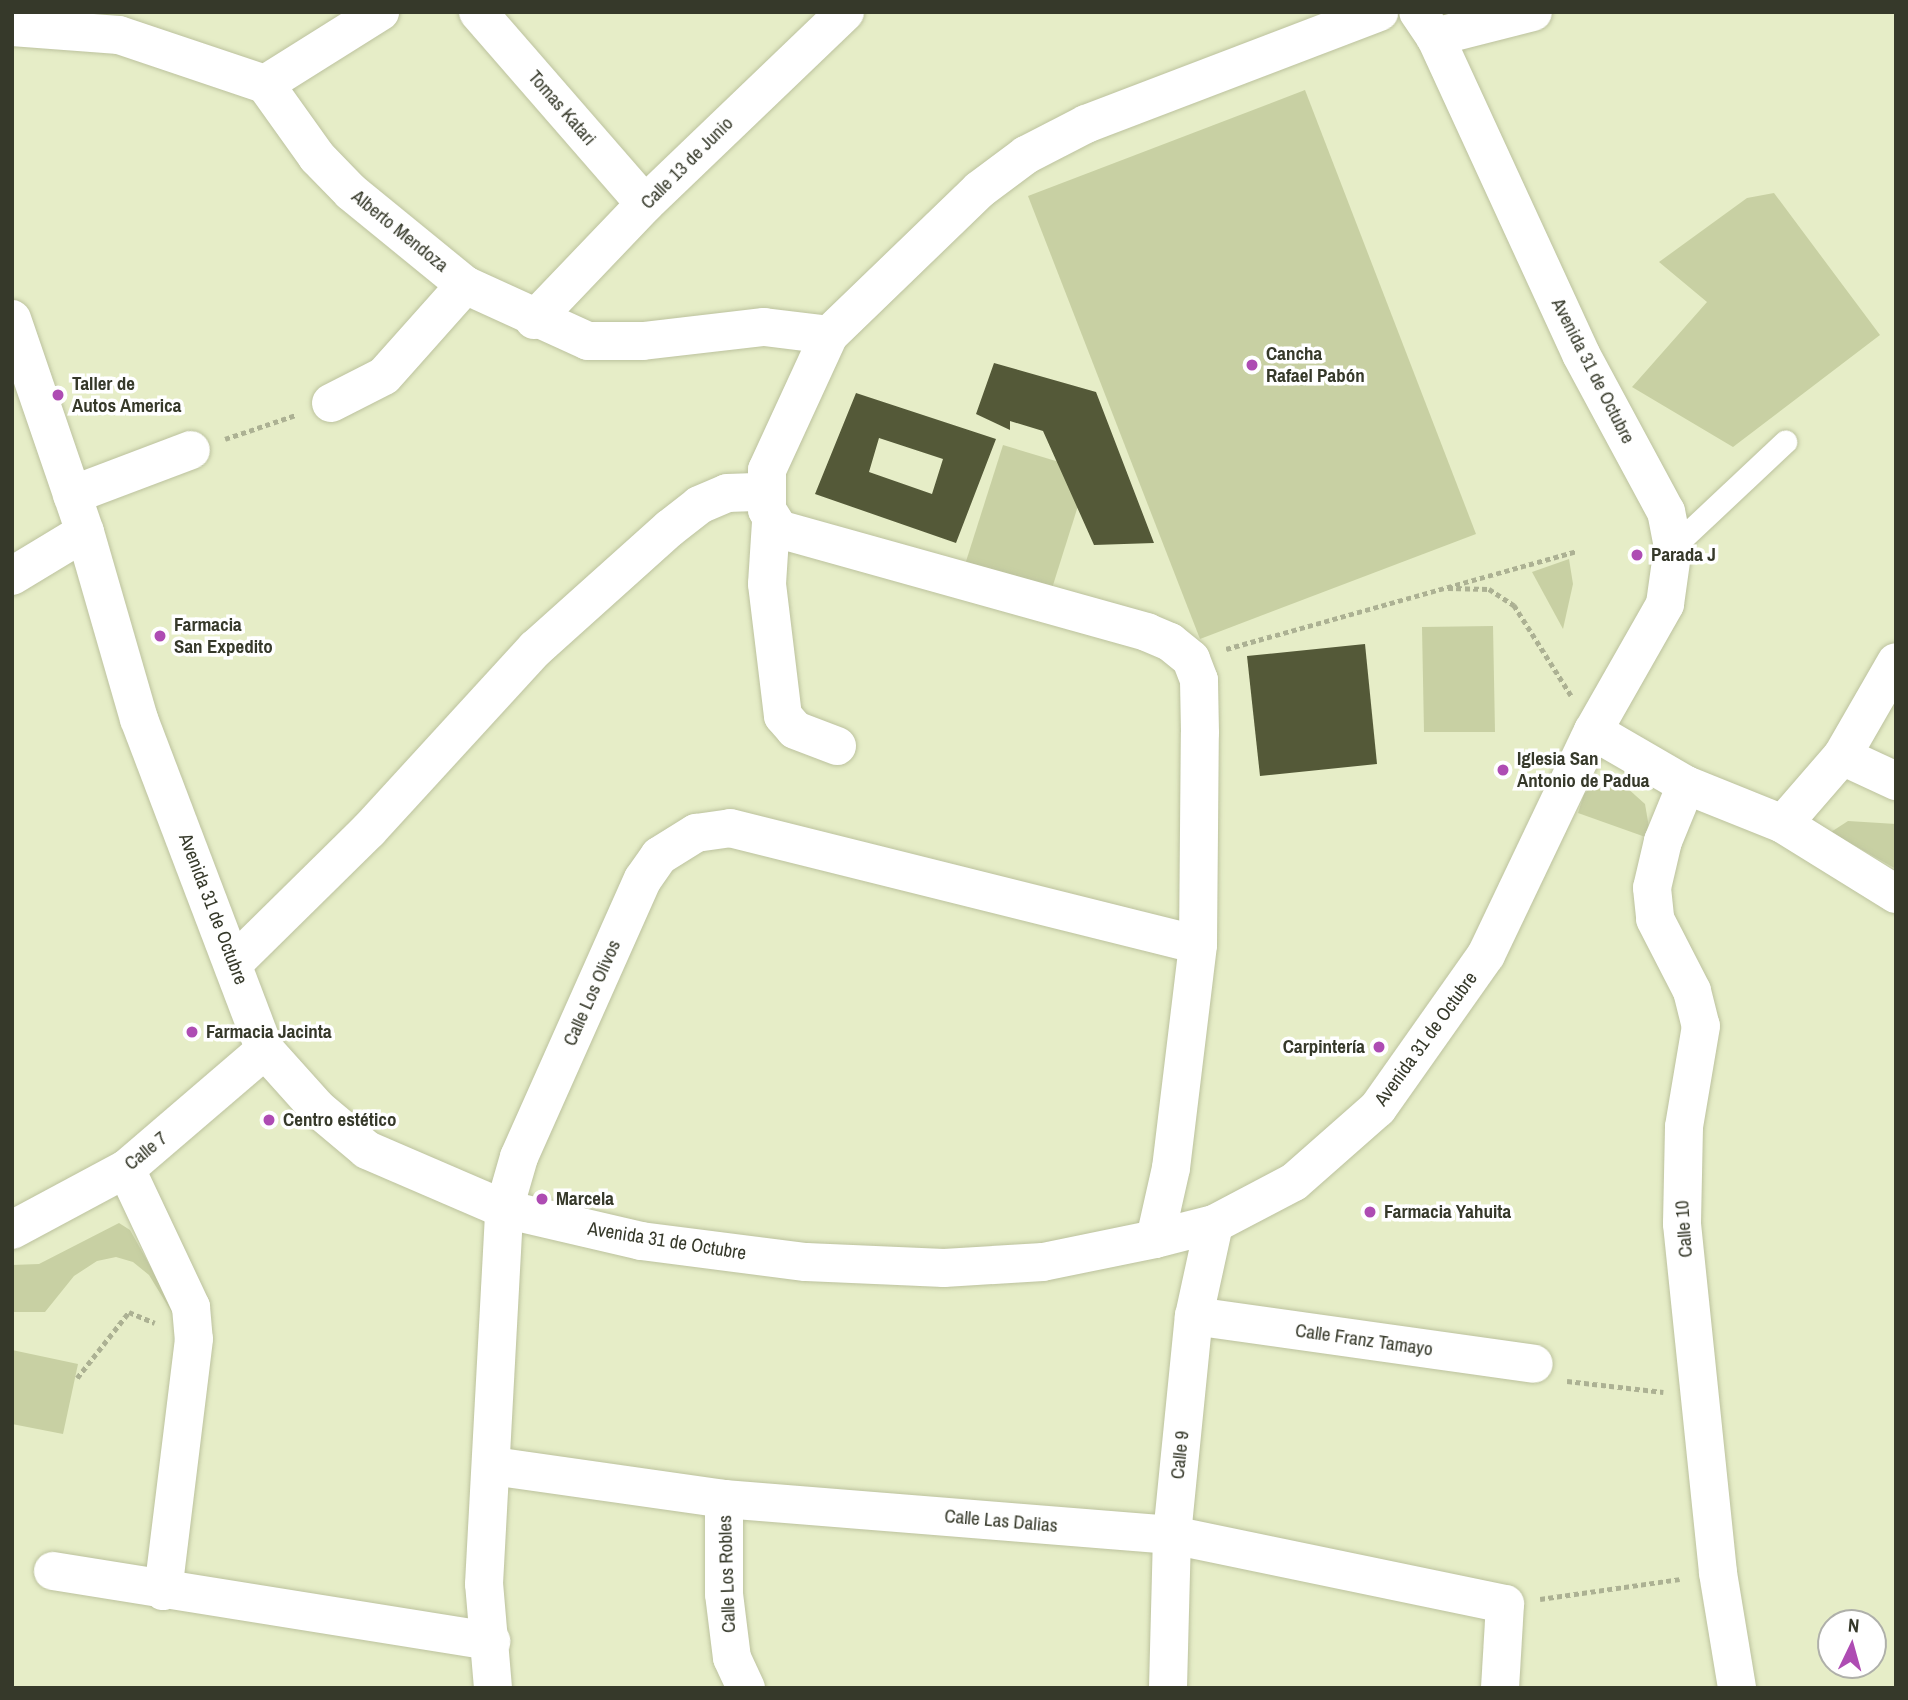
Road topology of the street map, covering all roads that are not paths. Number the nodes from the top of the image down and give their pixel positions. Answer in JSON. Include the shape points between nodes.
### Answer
{"nodes":[{"id":1,"x":380,"y":12,"type":"edge"},
{"id":2,"x":478,"y":12,"type":"edge"},
{"id":3,"x":845,"y":12,"type":"edge"},
{"id":4,"x":1379,"y":12,"type":"edge"},
{"id":5,"x":1533,"y":12,"type":"edge"},
{"id":6,"x":124,"y":24,"type":"edge"},
{"id":7,"x":1427,"y":25,"type":"edge"},
{"id":8,"x":12,"y":27,"type":"edge"},
{"id":9,"x":265,"y":84,"type":"junction"},
{"id":10,"x":645,"y":204,"type":"junction"},
{"id":11,"x":465,"y":285,"type":"junction"},
{"id":12,"x":12,"y":318,"type":"edge"},
{"id":13,"x":534,"y":320,"type":"junction"},
{"id":14,"x":829,"y":335,"type":"junction"},
{"id":15,"x":331,"y":404,"type":"road end"},
{"id":16,"x":1785,"y":442,"type":"dead end"},
{"id":17,"x":191,"y":450,"type":"road end"},
{"id":18,"x":72,"y":495,"type":"junction"},
{"id":19,"x":767,"y":507,"type":"junction"},
{"id":20,"x":85,"y":532,"type":"junction"},
{"id":21,"x":1673,"y":547,"type":"junction"},
{"id":22,"x":12,"y":576,"type":"edge"},
{"id":23,"x":1896,"y":662,"type":"edge"},
{"id":24,"x":1593,"y":731,"type":"junction"},
{"id":25,"x":837,"y":746,"type":"dead end"},
{"id":26,"x":1842,"y":756,"type":"junction"},
{"id":27,"x":1896,"y":780,"type":"edge"},
{"id":28,"x":1686,"y":785,"type":"junction"},
{"id":29,"x":1783,"y":824,"type":"junction"},
{"id":30,"x":1896,"y":894,"type":"edge"},
{"id":31,"x":1198,"y":945,"type":"junction"},
{"id":32,"x":234,"y":962,"type":"junction"},
{"id":33,"x":265,"y":1050,"type":"junction"},
{"id":34,"x":126,"y":1169,"type":"junction"},
{"id":35,"x":504,"y":1209,"type":"junction"},
{"id":36,"x":1214,"y":1224,"type":"junction"},
{"id":37,"x":12,"y":1230,"type":"edge"},
{"id":38,"x":1154,"y":1239,"type":"junction"},
{"id":39,"x":1194,"y":1316,"type":"junction"},
{"id":40,"x":1544,"y":1372,"type":"road end"},
{"id":41,"x":493,"y":1466,"type":"junction"},
{"id":42,"x":724,"y":1499,"type":"junction"},
{"id":43,"x":1172,"y":1535,"type":"junction"},
{"id":44,"x":52,"y":1571,"type":"dead end"},
{"id":45,"x":163,"y":1591,"type":"junction"},
{"id":46,"x":491,"y":1641,"type":"junction"},
{"id":47,"x":493,"y":1688,"type":"edge"},
{"id":48,"x":746,"y":1688,"type":"edge"},
{"id":49,"x":1168,"y":1688,"type":"edge"},
{"id":50,"x":1500,"y":1688,"type":"edge"},
{"id":51,"x":1737,"y":1688,"type":"edge"}],
"edges":[{"from":1,"to":9,"type":"street"},
{"from":2,"to":10,"type":"street","name":"Tomas Katari"},
{"from":3,"to":10,"type":"street","name":"Calle 13 de Junio"},
{"from":4,"to":14,"type":"street","via":[[1086,124],[1026,155],[979,190]]},
{"from":5,"to":7,"type":"street"},
{"from":6,"to":8,"type":"street"},
{"from":6,"to":9,"type":"street"},
{"from":7,"to":21,"type":"street","name":"Avenida 31 de Octubre","via":[[1581,354],[1666,512]]},
{"from":9,"to":11,"type":"street","name":"Alberto Mendoza","via":[[317,157],[352,192]]},
{"from":10,"to":13,"type":"street","name":"Calle 13 de Junio"},
{"from":11,"to":13,"type":"street","name":"Alberto Mendoza"},
{"from":11,"to":15,"type":"street","via":[[384,376]]},
{"from":12,"to":18,"type":"street","name":"Avenida 31 de Octubre"},
{"from":13,"to":14,"type":"street","name":"Alberto Mendoza","via":[[587,341],[610,343],[764,327]]},
{"from":14,"to":19,"type":"street","via":[[767,471]]},
{"from":16,"to":21,"type":"lane"},
{"from":17,"to":18,"type":"street"},
{"from":18,"to":20,"type":"street","name":"Avenida 31 de Octubre"},
{"from":19,"to":25,"type":"street","via":[[767,584],[783,716],[795,730]]},
{"from":19,"to":31,"type":"street","via":[[779,529],[1147,632],[1171,642],[1191,659],[1199,680]]},
{"from":19,"to":32,"type":"street","via":[[727,493],[699,505],[659,537],[535,649],[369,830]]},
{"from":20,"to":22,"type":"street"},
{"from":20,"to":32,"type":"street","name":"Avenida 31 de Octubre","via":[[139,719]]},
{"from":21,"to":24,"type":"street","name":"Avenida 31 de Octubre","via":[[1665,604]]},
{"from":23,"to":26,"type":"street"},
{"from":24,"to":28,"type":"street"},
{"from":24,"to":36,"type":"street","name":"Avenida 31 de Octubre","via":[[1486,955],[1378,1108],[1294,1182]]},
{"from":26,"to":27,"type":"street"},
{"from":26,"to":29,"type":"street"},
{"from":28,"to":29,"type":"street"},
{"from":28,"to":51,"type":"street","name":"Calle 10","via":[[1662,841],[1653,888],[1655,919],[1692,991],[1702,1026],[1684,1127],[1681,1178],[1718,1573]]},
{"from":29,"to":30,"type":"street"},
{"from":31,"to":35,"type":"street","name":"Calle Los Olivos","via":[[773,837],[730,828],[696,833],[659,856],[643,879],[519,1157]]},
{"from":31,"to":38,"type":"street","via":[[1171,1168]]},
{"from":32,"to":33,"type":"street","name":"Avenida 31 de Octubre"},
{"from":33,"to":34,"type":"street","name":"Calle 7"},
{"from":33,"to":35,"type":"street","name":"Avenida 31 de Octubre","via":[[317,1108],[367,1150]]},
{"from":34,"to":37,"type":"street","name":"Calle 7"},
{"from":34,"to":45,"type":"street","via":[[191,1307],[194,1339]]},
{"from":35,"to":38,"type":"street","name":"Avenida 31 de Octubre","via":[[641,1241],[806,1262],[944,1268],[1043,1262]]},
{"from":35,"to":41,"type":"street","name":"Calle Los Olivos"},
{"from":36,"to":38,"type":"street","name":"Avenida 31 de Octubre"},
{"from":36,"to":39,"type":"street","name":"Calle 9"},
{"from":39,"to":40,"type":"street","name":"Calle Franz Tamayo"},
{"from":39,"to":43,"type":"street","name":"Calle 9"},
{"from":41,"to":42,"type":"street","name":"Calle Las Dalias"},
{"from":41,"to":46,"type":"street","name":"Calle Los Olivos","via":[[484,1584]]},
{"from":42,"to":43,"type":"street","name":"Calle Las Dalias"},
{"from":42,"to":48,"type":"street","name":"Calle Los Robles","via":[[724,1594],[732,1658]]},
{"from":43,"to":49,"type":"street","name":"Calle 9"},
{"from":43,"to":50,"type":"street","name":"Calle Las Dalias","via":[[1504,1605]]},
{"from":44,"to":45,"type":"street"},
{"from":45,"to":46,"type":"street"},
{"from":46,"to":47,"type":"street","name":"Calle Los Olivos"}]}
